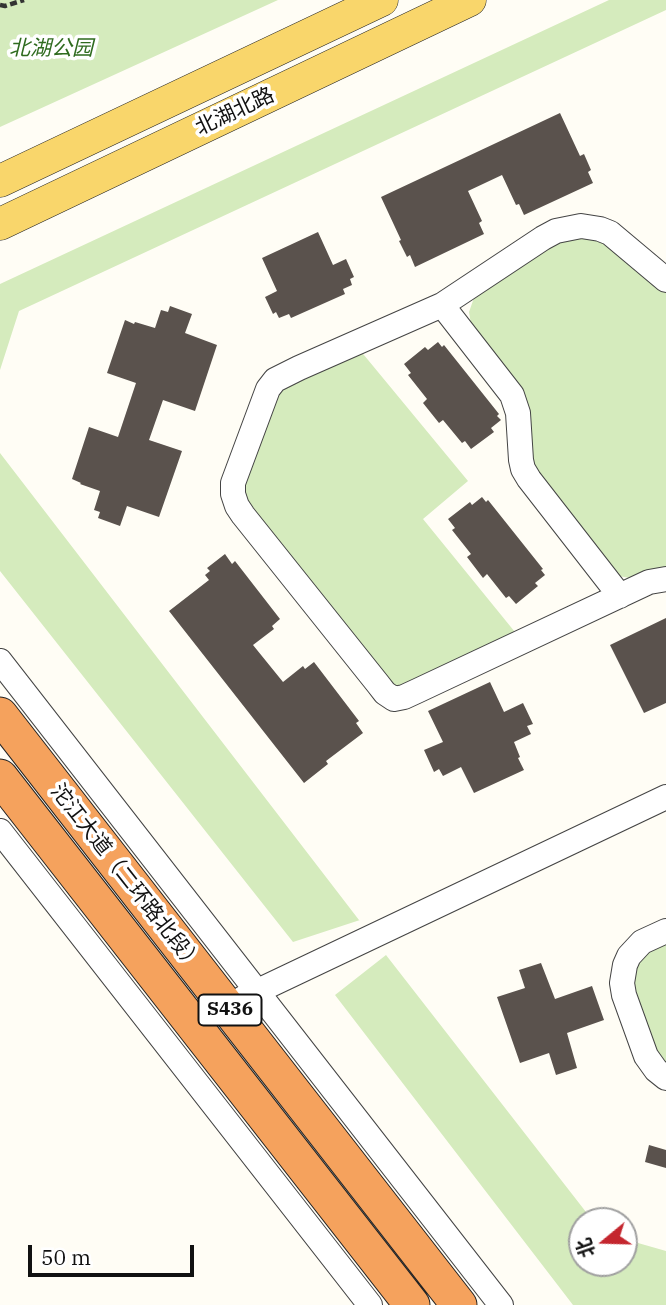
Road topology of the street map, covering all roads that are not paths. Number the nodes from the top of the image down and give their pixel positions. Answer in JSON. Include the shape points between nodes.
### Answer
{"nodes":[{"id":1,"x":382,"y":0,"type":"edge"},
{"id":2,"x":470,"y":0,"type":"edge"},
{"id":3,"x":0,"y":181,"type":"edge"},
{"id":4,"x":0,"y":224,"type":"edge"},
{"id":5,"x":666,"y":280,"type":"edge"},
{"id":6,"x":442,"y":305,"type":"junction"},
{"id":7,"x":666,"y":579,"type":"edge"},
{"id":8,"x":620,"y":596,"type":"junction"},
{"id":9,"x":0,"y":661,"type":"edge"},
{"id":10,"x":0,"y":715,"type":"edge"},
{"id":11,"x":0,"y":777,"type":"edge"},
{"id":12,"x":666,"y":797,"type":"edge"},
{"id":13,"x":0,"y":831,"type":"edge"},
{"id":14,"x":666,"y":931,"type":"edge"},
{"id":15,"x":257,"y":992,"type":"junction"},
{"id":16,"x":226,"y":1006,"type":"junction"},
{"id":17,"x":666,"y":1078,"type":"edge"},
{"id":18,"x":370,"y":1305,"type":"edge"},
{"id":19,"x":412,"y":1305,"type":"edge"},
{"id":20,"x":459,"y":1305,"type":"edge"},
{"id":21,"x":501,"y":1305,"type":"edge"}],
"edges":[{"from":1,"to":3,"type":"main road","name":"北湖北路"},
{"from":2,"to":4,"type":"main road","name":"北湖北路"},
{"from":5,"to":6,"type":"lane","via":[[610,233],[571,227],[543,238]]},
{"from":6,"to":8,"type":"lane","via":[[512,395],[521,460],[529,479]]},
{"from":6,"to":8,"type":"lane","via":[[275,380],[236,473],[233,494],[237,506],[394,699]]},
{"from":7,"to":8,"type":"lane"},
{"from":9,"to":15,"type":"lane"},
{"from":10,"to":16,"type":"highway","name":"沱江大道（二环路北段）","number":"S436"},
{"from":11,"to":19,"type":"highway","name":"沱江大道（二环路北段）","number":"S436"},
{"from":12,"to":15,"type":"lane"},
{"from":13,"to":18,"type":"lane"},
{"from":14,"to":17,"type":"lane","via":[[634,949],[622,983],[646,1056]]},
{"from":15,"to":16,"type":"lane"},
{"from":15,"to":21,"type":"lane"},
{"from":16,"to":20,"type":"highway","name":"沱江大道（二环路北段）","number":"S436"}]}
